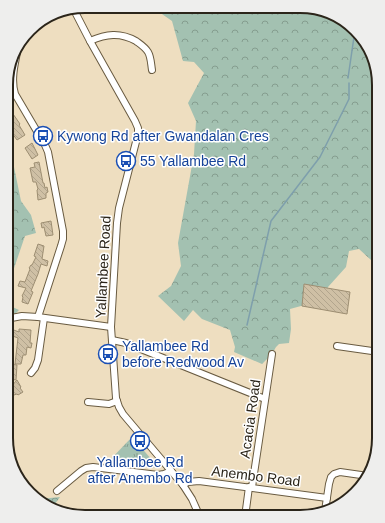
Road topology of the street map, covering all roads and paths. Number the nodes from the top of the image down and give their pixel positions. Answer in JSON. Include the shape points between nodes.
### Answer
{"nodes":[{"id":1,"x":76,"y":13,"type":"edge"},
{"id":2,"x":90,"y":41,"type":"junction"},
{"id":3,"x":152,"y":70,"type":"dead end"},
{"id":4,"x":13,"y":82,"type":"edge"},
{"id":5,"x":41,"y":317,"type":"junction"},
{"id":6,"x":13,"y":318,"type":"edge"},
{"id":7,"x":111,"y":327,"type":"junction"},
{"id":8,"x":112,"y":340,"type":"junction"},
{"id":9,"x":337,"y":346,"type":"dead end"},
{"id":10,"x":372,"y":351,"type":"edge"},
{"id":11,"x":272,"y":354,"type":"dead end"},
{"id":12,"x":31,"y":373,"type":"dead end"},
{"id":13,"x":265,"y":399,"type":"junction"},
{"id":14,"x":88,"y":402,"type":"dead end"},
{"id":15,"x":117,"y":402,"type":"junction"},
{"id":16,"x":171,"y":471,"type":"junction"},
{"id":17,"x":362,"y":475,"type":"edge"},
{"id":18,"x":183,"y":485,"type":"junction"},
{"id":19,"x":250,"y":487,"type":"junction"},
{"id":20,"x":57,"y":491,"type":"dead end"},
{"id":21,"x":327,"y":498,"type":"junction"},
{"id":22,"x":326,"y":505,"type":"edge"},
{"id":23,"x":197,"y":510,"type":"edge"},
{"id":24,"x":245,"y":510,"type":"edge"}],
"edges":[{"from":1,"to":2,"type":"street","name":"Yallambee Road"},
{"from":2,"to":3,"type":"street","via":[[116,34],[130,38],[148,52]]},
{"from":2,"to":7,"type":"street","name":"Yallambee Road","via":[[135,121],[138,131],[118,208]]},
{"from":4,"to":5,"type":"street","via":[[15,94],[48,152],[63,231]]},
{"from":5,"to":6,"type":"street"},
{"from":5,"to":7,"type":"street"},
{"from":5,"to":12,"type":"street","via":[[36,364]]},
{"from":7,"to":8,"type":"street","name":"Yallambee Road"},
{"from":8,"to":13,"type":"street","via":[[126,343]]},
{"from":8,"to":15,"type":"street","name":"Yallambee Road"},
{"from":9,"to":10,"type":"street"},
{"from":11,"to":13,"type":"street","name":"Acacia Road"},
{"from":13,"to":19,"type":"street","name":"Acacia Road"},
{"from":14,"to":15,"type":"street"},
{"from":15,"to":16,"type":"street","name":"Yallambee Road","via":[[123,414]]},
{"from":16,"to":18,"type":"street","name":"Yallambee Road"},
{"from":16,"to":20,"type":"street","via":[[158,475],[86,468]]},
{"from":17,"to":21,"type":"street","via":[[340,472],[334,474],[330,480]]},
{"from":18,"to":19,"type":"street","name":"Anembo Road","via":[[199,481]]},
{"from":18,"to":23,"type":"street","name":"Yallambee Road"},
{"from":19,"to":21,"type":"street","name":"Anembo Road"},
{"from":19,"to":24,"type":"street","name":"Acacia Road"},
{"from":21,"to":22,"type":"street"}]}
